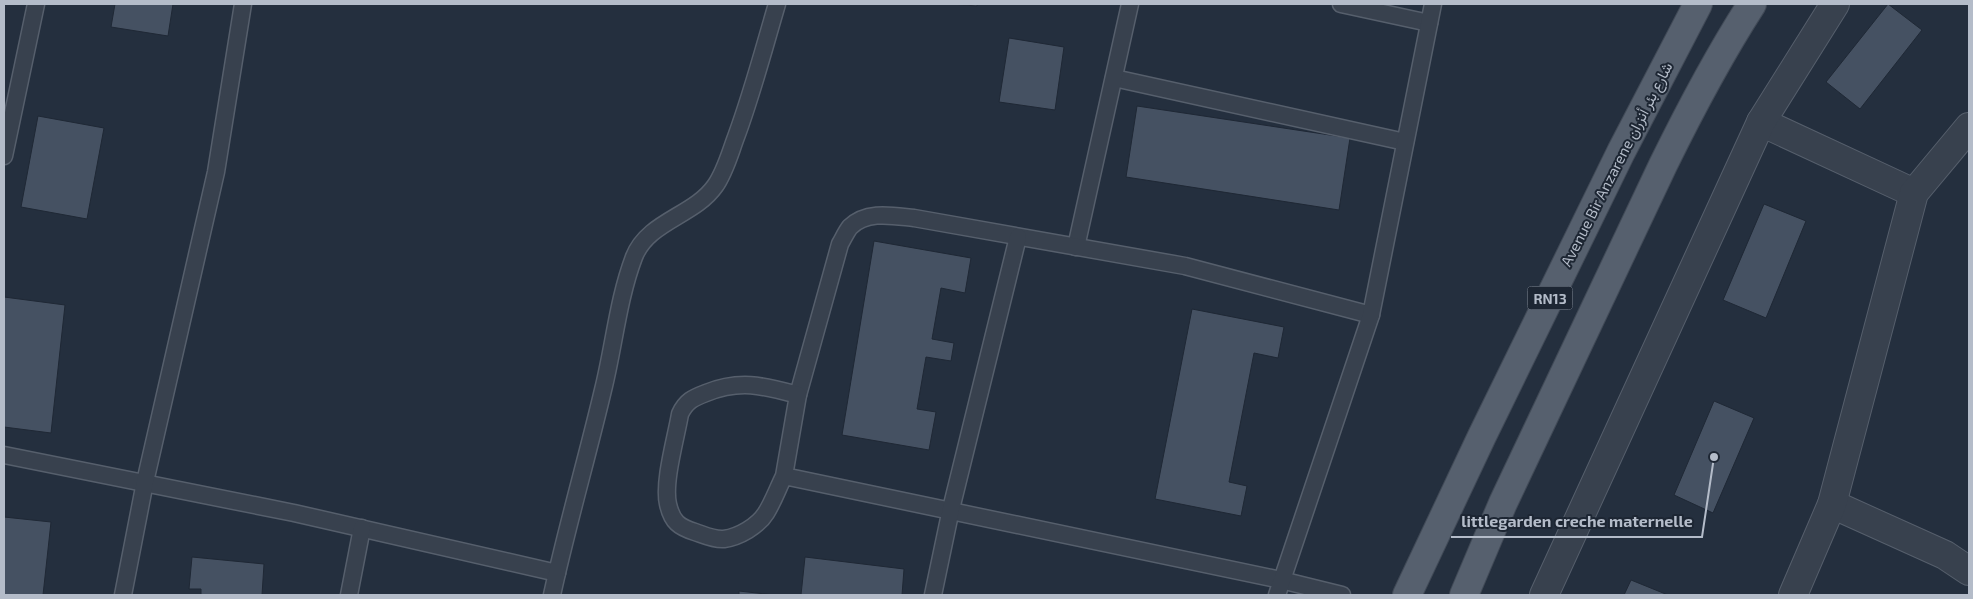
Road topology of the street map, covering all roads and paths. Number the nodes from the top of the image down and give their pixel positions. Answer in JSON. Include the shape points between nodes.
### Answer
{"nodes":[{"id":1,"x":36,"y":4,"type":"edge"},
{"id":2,"x":243,"y":4,"type":"edge"},
{"id":3,"x":777,"y":4,"type":"edge"},
{"id":4,"x":1130,"y":4,"type":"edge"},
{"id":5,"x":1341,"y":4,"type":"edge"},
{"id":6,"x":1433,"y":4,"type":"edge"},
{"id":7,"x":1698,"y":4,"type":"edge"},
{"id":8,"x":1752,"y":4,"type":"edge"},
{"id":9,"x":1835,"y":4,"type":"edge"},
{"id":10,"x":1429,"y":23,"type":"junction"},
{"id":11,"x":1114,"y":78,"type":"junction"},
{"id":12,"x":1761,"y":122,"type":"junction"},
{"id":13,"x":1969,"y":127,"type":"edge"},
{"id":14,"x":1405,"y":142,"type":"junction"},
{"id":15,"x":4,"y":156,"type":"edge"},
{"id":16,"x":1914,"y":193,"type":"junction"},
{"id":17,"x":1018,"y":237,"type":"junction"},
{"id":18,"x":1076,"y":247,"type":"junction"},
{"id":19,"x":1371,"y":315,"type":"junction"},
{"id":20,"x":798,"y":395,"type":"junction"},
{"id":21,"x":4,"y":455,"type":"edge"},
{"id":22,"x":784,"y":476,"type":"junction"},
{"id":23,"x":145,"y":482,"type":"junction"},
{"id":24,"x":1832,"y":504,"type":"junction"},
{"id":25,"x":951,"y":509,"type":"junction"},
{"id":26,"x":362,"y":528,"type":"junction"},
{"id":27,"x":1969,"y":571,"type":"edge"},
{"id":28,"x":557,"y":573,"type":"junction"},
{"id":29,"x":1279,"y":588,"type":"edge"},
{"id":30,"x":123,"y":595,"type":"edge"},
{"id":31,"x":349,"y":595,"type":"edge"},
{"id":32,"x":552,"y":595,"type":"edge"},
{"id":33,"x":933,"y":595,"type":"edge"},
{"id":34,"x":1342,"y":595,"type":"edge"},
{"id":35,"x":1407,"y":595,"type":"edge"},
{"id":36,"x":1464,"y":595,"type":"edge"},
{"id":37,"x":1544,"y":595,"type":"edge"},
{"id":38,"x":1793,"y":595,"type":"edge"}],
"edges":[{"from":1,"to":15,"type":"lane"},
{"from":2,"to":23,"type":"lane","via":[[216,172]]},
{"from":3,"to":28,"type":"lane","via":[[745,113],[715,186],[695,206],[644,240],[635,256]]},
{"from":4,"to":11,"type":"lane"},
{"from":5,"to":10,"type":"lane"},
{"from":6,"to":10,"type":"lane"},
{"from":7,"to":35,"type":"main road","name":"Avenue Bir Anzarene شارع بئر أنزران","number":"RN13","via":[[1621,152]]},
{"from":8,"to":36,"type":"main road","number":"RN13","via":[[1671,149],[1503,503]]},
{"from":9,"to":12,"type":"street"},
{"from":10,"to":14,"type":"lane"},
{"from":11,"to":14,"type":"lane"},
{"from":11,"to":18,"type":"lane"},
{"from":12,"to":16,"type":"street"},
{"from":12,"to":37,"type":"street"},
{"from":13,"to":16,"type":"street"},
{"from":14,"to":19,"type":"lane"},
{"from":16,"to":24,"type":"street"},
{"from":17,"to":18,"type":"lane"},
{"from":17,"to":20,"type":"lane","via":[[882,215],[862,219],[850,227],[840,244]]},
{"from":17,"to":25,"type":"lane"},
{"from":18,"to":19,"type":"lane","via":[[1185,266]]},
{"from":19,"to":29,"type":"lane"},
{"from":20,"to":22,"type":"lane"},
{"from":20,"to":22,"type":"lane","via":[[769,387],[738,384],[717,388],[688,401],[680,414],[666,491],[668,504],[680,527],[710,538],[724,539],[740,534],[765,515]]},
{"from":21,"to":23,"type":"lane"},
{"from":22,"to":25,"type":"lane"},
{"from":23,"to":26,"type":"lane"},
{"from":23,"to":30,"type":"lane"},
{"from":24,"to":27,"type":"street","via":[[1945,554]]},
{"from":24,"to":38,"type":"street"},
{"from":25,"to":29,"type":"lane"},
{"from":25,"to":33,"type":"lane"},
{"from":26,"to":28,"type":"lane"},
{"from":26,"to":31,"type":"lane"},
{"from":28,"to":32,"type":"lane"},
{"from":29,"to":34,"type":"lane"}]}
